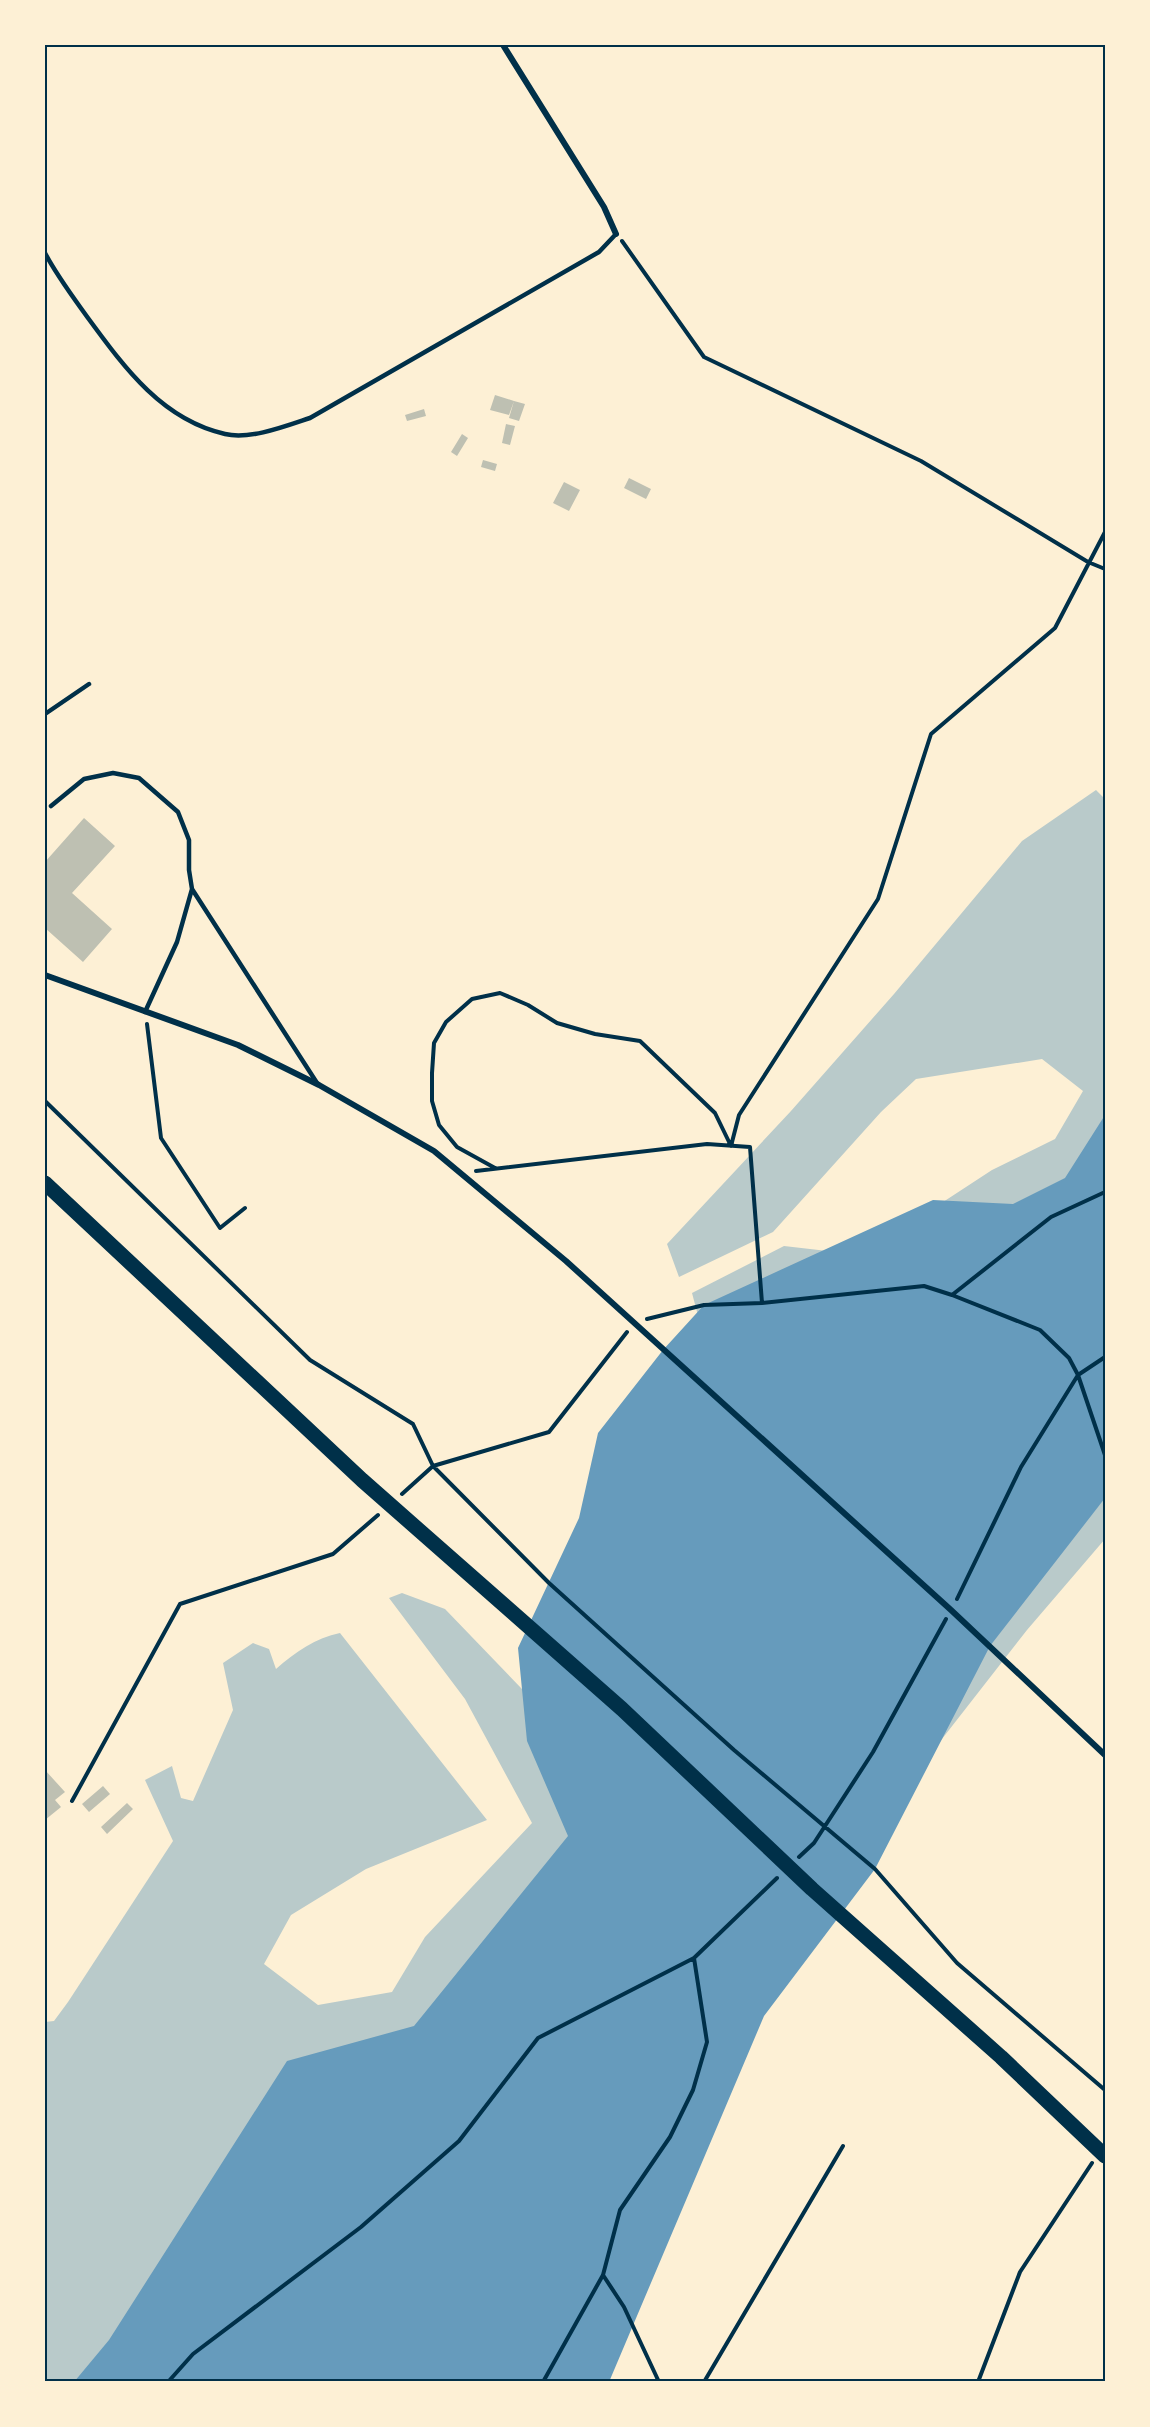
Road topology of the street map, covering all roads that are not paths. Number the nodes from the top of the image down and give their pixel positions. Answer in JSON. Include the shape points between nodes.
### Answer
{"nodes":[{"id":1,"x":503,"y":45,"type":"edge"},
{"id":2,"x":616,"y":234,"type":"joint"},
{"id":3,"x":45,"y":253,"type":"edge"},
{"id":4,"x":89,"y":684,"type":"dead end"},
{"id":5,"x":45,"y":714,"type":"edge"},
{"id":6,"x":51,"y":806,"type":"dead end"},
{"id":7,"x":192,"y":889,"type":"junction"},
{"id":8,"x":45,"y":975,"type":"edge"},
{"id":9,"x":145,"y":1012,"type":"junction"},
{"id":10,"x":318,"y":1085,"type":"junction"},
{"id":11,"x":45,"y":1183,"type":"edge"},
{"id":12,"x":1105,"y":1755,"type":"edge"},
{"id":13,"x":1102,"y":2154,"type":"edge"}],
"edges":[{"from":1,"to":2,"type":"street","via":[[604,207]]},
{"from":2,"to":3,"type":"lane","via":[[599,252],[310,418],[268,432],[226,435],[180,417],[148,393],[114,353]]},
{"from":4,"to":5,"type":"lane"},
{"from":6,"to":7,"type":"lane","via":[[84,779],[113,773],[139,778],[177,812],[189,840]]},
{"from":7,"to":9,"type":"lane","via":[[177,942]]},
{"from":7,"to":10,"type":"lane"},
{"from":8,"to":9,"type":"street"},
{"from":9,"to":10,"type":"street","via":[[237,1046]]},
{"from":10,"to":12,"type":"street","via":[[434,1151],[566,1261]]},
{"from":11,"to":13,"type":"highway","via":[[362,1480],[622,1709],[812,1890],[1001,2056]]}]}
